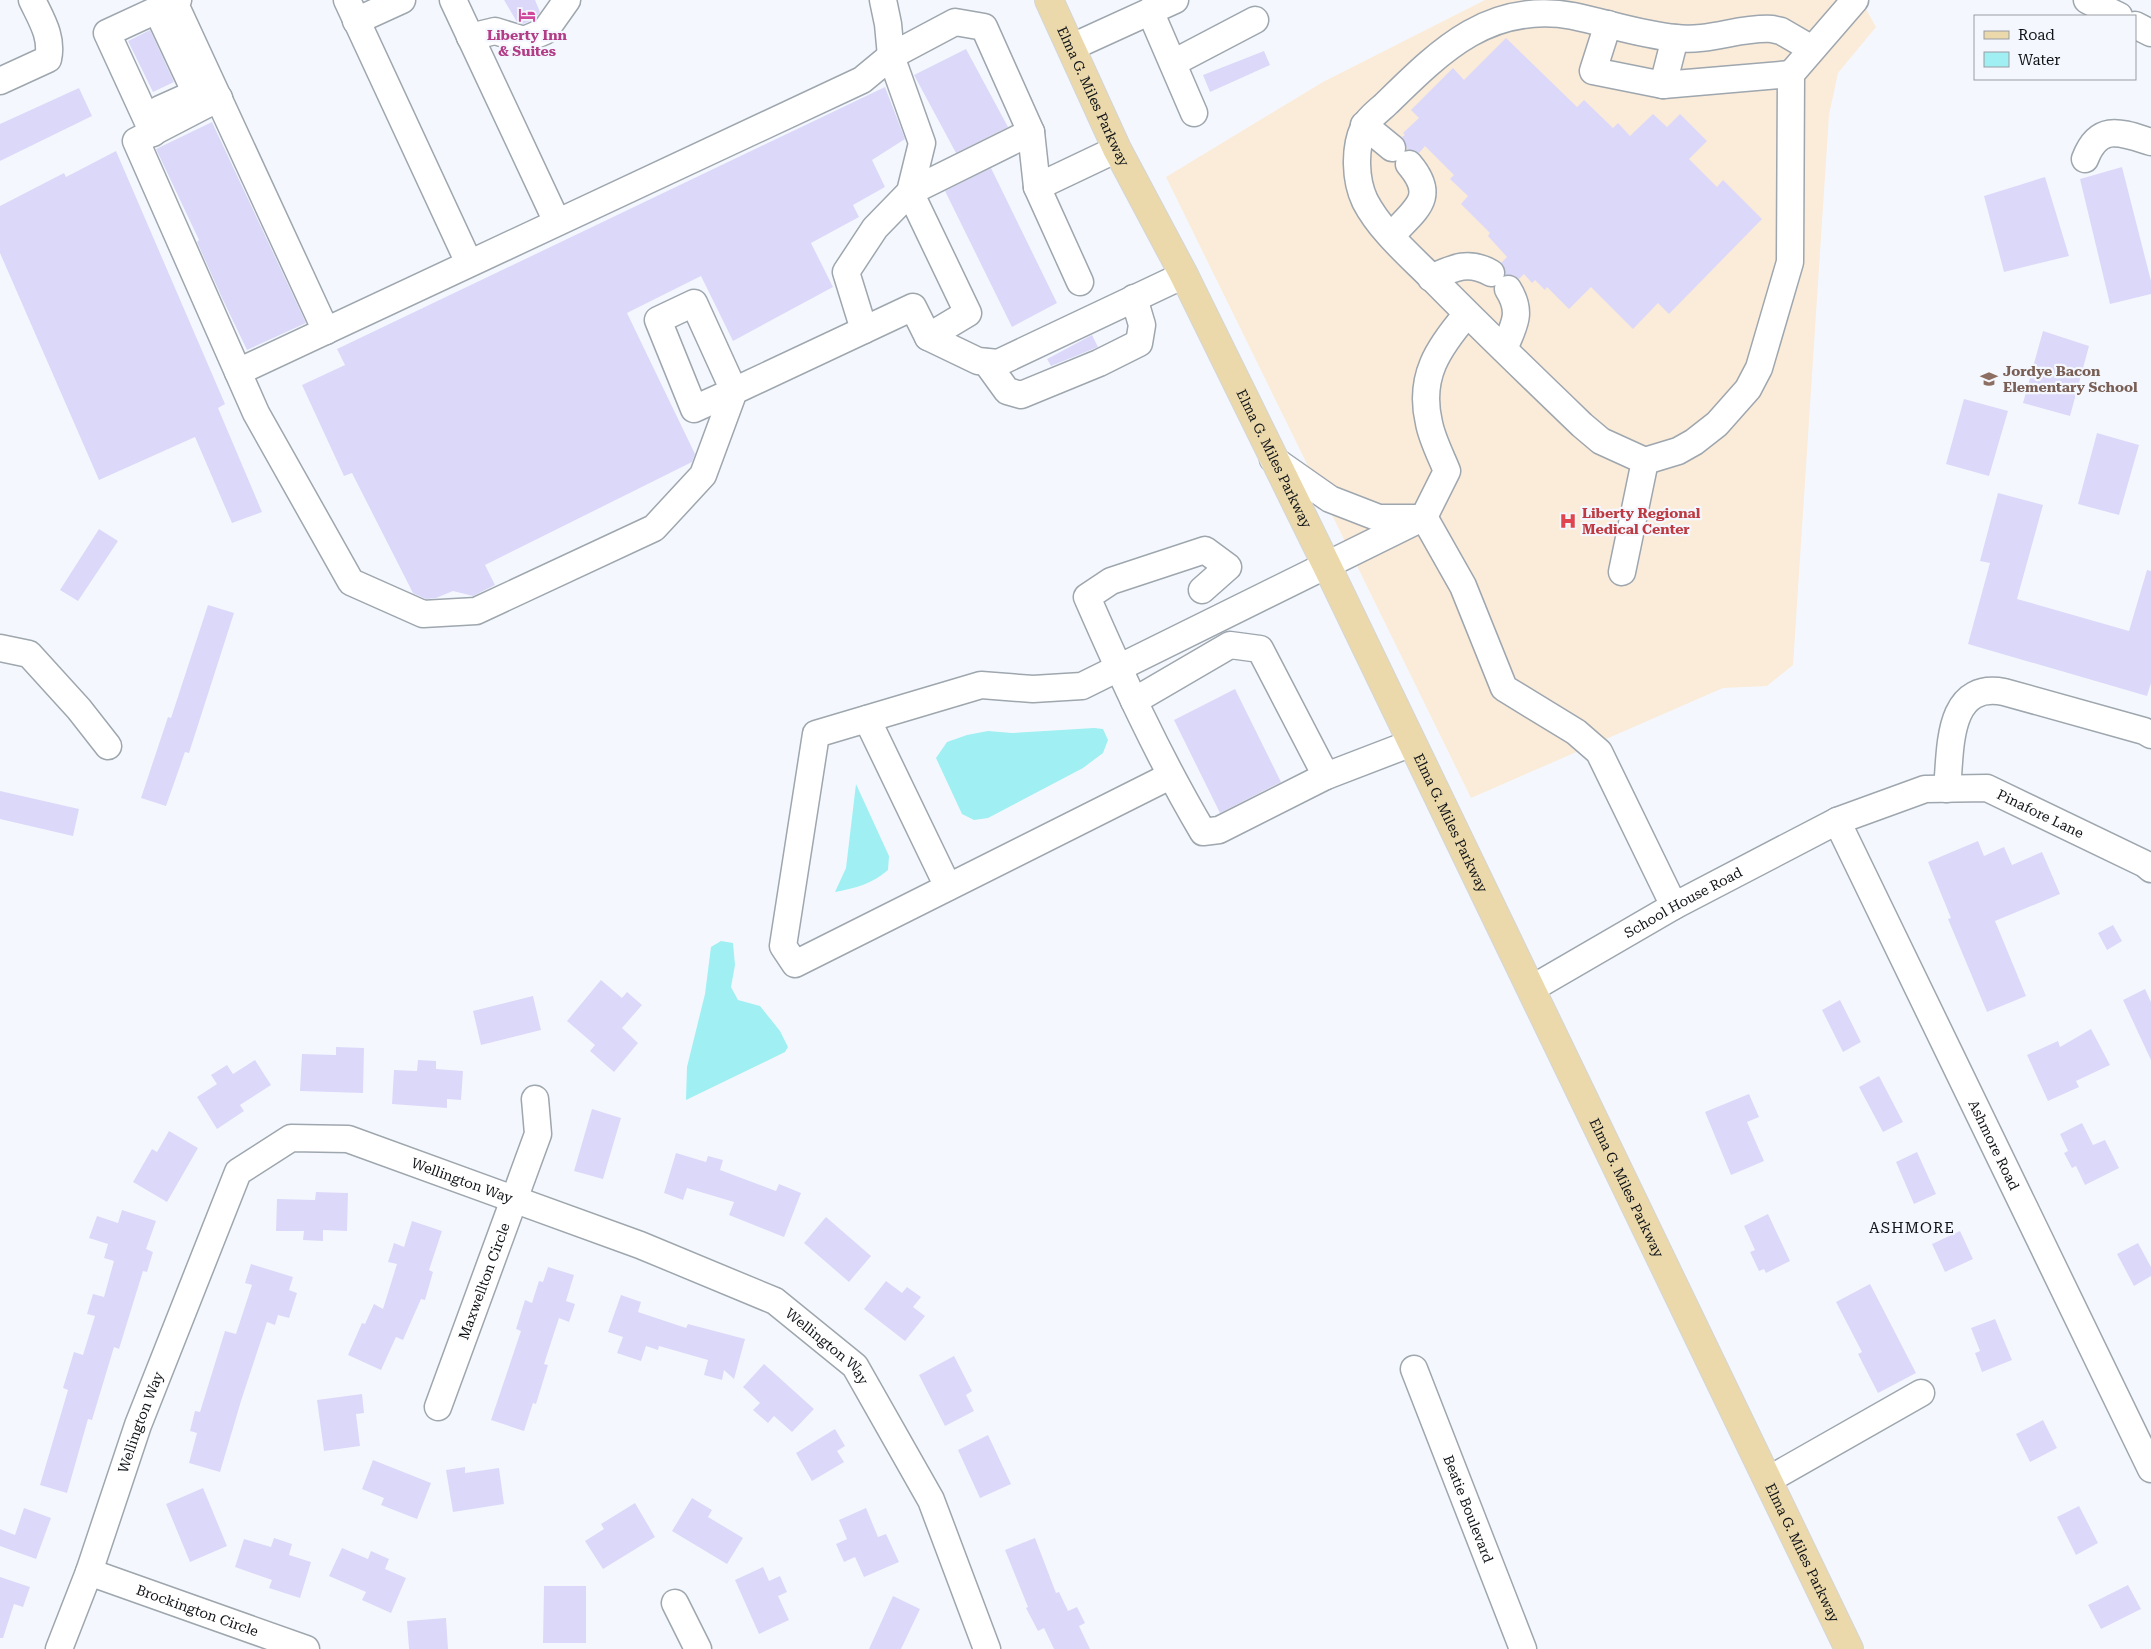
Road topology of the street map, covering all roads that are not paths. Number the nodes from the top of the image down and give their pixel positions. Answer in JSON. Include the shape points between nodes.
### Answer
{"nodes":[{"id":1,"x":32,"y":0,"type":"edge"},
{"id":2,"x":453,"y":0,"type":"edge"},
{"id":3,"x":567,"y":0,"type":"edge"},
{"id":4,"x":883,"y":0,"type":"edge"},
{"id":5,"x":1049,"y":0,"type":"edge"},
{"id":6,"x":1175,"y":0,"type":"edge"},
{"id":7,"x":1855,"y":0,"type":"edge"},
{"id":8,"x":2087,"y":0,"type":"edge"},
{"id":9,"x":398,"y":1,"type":"edge"},
{"id":10,"x":169,"y":4,"type":"edge"},
{"id":11,"x":351,"y":10,"type":"edge"},
{"id":12,"x":1150,"y":11,"type":"junction"},
{"id":13,"x":2117,"y":15,"type":"edge"},
{"id":14,"x":1254,"y":20,"type":"dead end"},
{"id":15,"x":1608,"y":24,"type":"junction"},
{"id":16,"x":2136,"y":25,"type":"edge"},
{"id":17,"x":2151,"y":33,"type":"edge"},
{"id":18,"x":470,"y":37,"type":"junction"},
{"id":19,"x":1674,"y":38,"type":"junction"},
{"id":20,"x":1072,"y":47,"type":"junction"},
{"id":21,"x":1812,"y":49,"type":"junction"},
{"id":22,"x":891,"y":56,"type":"junction"},
{"id":23,"x":1173,"y":63,"type":"junction"},
{"id":24,"x":1791,"y":74,"type":"junction"},
{"id":25,"x":0,"y":81,"type":"edge"},
{"id":26,"x":1663,"y":85,"type":"junction"},
{"id":27,"x":219,"y":98,"type":"junction"},
{"id":28,"x":1194,"y":114,"type":"dead end"},
{"id":29,"x":149,"y":124,"type":"junction"},
{"id":30,"x":1364,"y":125,"type":"junction"},
{"id":31,"x":1031,"y":132,"type":"junction"},
{"id":32,"x":2151,"y":142,"type":"edge"},
{"id":33,"x":1117,"y":149,"type":"junction"},
{"id":34,"x":2085,"y":158,"type":"dead end"},
{"id":35,"x":1037,"y":187,"type":"junction"},
{"id":36,"x":910,"y":192,"type":"junction"},
{"id":37,"x":558,"y":222,"type":"junction"},
{"id":38,"x":1391,"y":236,"type":"junction"},
{"id":39,"x":469,"y":263,"type":"junction"},
{"id":40,"x":1184,"y":275,"type":"junction"},
{"id":41,"x":1431,"y":278,"type":"junction"},
{"id":42,"x":1080,"y":282,"type":"dead end"},
{"id":43,"x":1134,"y":298,"type":"junction"},
{"id":44,"x":1467,"y":314,"type":"junction"},
{"id":45,"x":864,"y":330,"type":"junction"},
{"id":46,"x":326,"y":331,"type":"junction"},
{"id":47,"x":928,"y":337,"type":"junction"},
{"id":48,"x":1504,"y":349,"type":"junction"},
{"id":49,"x":986,"y":362,"type":"junction"},
{"id":50,"x":238,"y":372,"type":"junction"},
{"id":51,"x":1273,"y":459,"type":"junction"},
{"id":52,"x":1645,"y":461,"type":"junction"},
{"id":53,"x":1424,"y":518,"type":"junction"},
{"id":54,"x":1327,"y":566,"type":"junction"},
{"id":55,"x":1622,"y":572,"type":"dead end"},
{"id":56,"x":1202,"y":590,"type":"dead end"},
{"id":57,"x":0,"y":648,"type":"edge"},
{"id":58,"x":1118,"y":669,"type":"junction"},
{"id":59,"x":1134,"y":701,"type":"junction"},
{"id":60,"x":867,"y":719,"type":"junction"},
{"id":61,"x":2151,"y":735,"type":"edge"},
{"id":62,"x":1412,"y":742,"type":"junction"},
{"id":63,"x":108,"y":746,"type":"dead end"},
{"id":64,"x":1170,"y":776,"type":"junction"},
{"id":65,"x":1326,"y":776,"type":"junction"},
{"id":66,"x":1947,"y":789,"type":"junction"},
{"id":67,"x":1837,"y":821,"type":"junction"},
{"id":68,"x":2149,"y":862,"type":"edge"},
{"id":69,"x":948,"y":887,"type":"junction"},
{"id":70,"x":1674,"y":906,"type":"junction"},
{"id":71,"x":1531,"y":990,"type":"junction"},
{"id":72,"x":535,"y":1099,"type":"dead end"},
{"id":73,"x":515,"y":1200,"type":"junction"},
{"id":74,"x":1414,"y":1369,"type":"dead end"},
{"id":75,"x":1921,"y":1393,"type":"dead end"},
{"id":76,"x":438,"y":1407,"type":"dead end"},
{"id":77,"x":2151,"y":1470,"type":"edge"},
{"id":78,"x":1768,"y":1480,"type":"junction"},
{"id":79,"x":89,"y":1572,"type":"junction"},
{"id":80,"x":675,"y":1604,"type":"dead end"},
{"id":81,"x":59,"y":1649,"type":"edge"},
{"id":82,"x":306,"y":1649,"type":"edge"},
{"id":83,"x":698,"y":1649,"type":"edge"},
{"id":84,"x":986,"y":1649,"type":"edge"},
{"id":85,"x":1523,"y":1649,"type":"edge"},
{"id":86,"x":1849,"y":1649,"type":"edge"}],
"edges":[{"from":1,"to":25,"type":"street","via":[[47,33],[48,59]]},
{"from":2,"to":18,"type":"street"},
{"from":3,"to":18,"type":"street","via":[[546,31],[524,40],[495,31]]},
{"from":4,"to":22,"type":"street"},
{"from":5,"to":20,"type":"main road","name":"Elma G. Miles Parkway"},
{"from":6,"to":12,"type":"street"},
{"from":7,"to":21,"type":"street"},
{"from":8,"to":13,"type":"street"},
{"from":9,"to":11,"type":"street"},
{"from":10,"to":27,"type":"street"},
{"from":10,"to":29,"type":"street","via":[[192,90]]},
{"from":10,"to":29,"type":"street","via":[[107,32]]},
{"from":11,"to":39,"type":"street"},
{"from":12,"to":20,"type":"street"},
{"from":12,"to":23,"type":"street"},
{"from":14,"to":23,"type":"street"},
{"from":15,"to":19,"type":"street"},
{"from":15,"to":26,"type":"street","via":[[1593,71]]},
{"from":15,"to":30,"type":"street","via":[[1542,14],[1488,24],[1443,50]]},
{"from":16,"to":17,"type":"street"},
{"from":18,"to":37,"type":"street"},
{"from":19,"to":21,"type":"street","via":[[1704,38],[1772,29]]},
{"from":19,"to":26,"type":"street"},
{"from":20,"to":33,"type":"main road","name":"Elma G. Miles Parkway"},
{"from":21,"to":24,"type":"street"},
{"from":22,"to":31,"type":"street","via":[[954,22],[984,27]]},
{"from":22,"to":36,"type":"street","via":[[922,143]]},
{"from":22,"to":37,"type":"street","via":[[862,80]]},
{"from":23,"to":28,"type":"street"},
{"from":24,"to":26,"type":"street"},
{"from":24,"to":52,"type":"street","via":[[1790,262],[1759,368],[1748,390],[1717,424],[1678,451]]},
{"from":27,"to":29,"type":"street"},
{"from":27,"to":46,"type":"street"},
{"from":29,"to":50,"type":"street","via":[[136,142]]},
{"from":30,"to":38,"type":"street","via":[[1358,166],[1361,191]]},
{"from":30,"to":38,"type":"street","via":[[1400,156],[1423,184],[1422,199]]},
{"from":31,"to":35,"type":"street"},
{"from":31,"to":36,"type":"street"},
{"from":32,"to":34,"type":"street","via":[[2121,132],[2104,135],[2090,147]]},
{"from":33,"to":35,"type":"street"},
{"from":33,"to":40,"type":"main road","name":"Elma G. Miles Parkway"},
{"from":35,"to":42,"type":"street"},
{"from":36,"to":45,"type":"street","via":[[875,228],[846,272]]},
{"from":36,"to":47,"type":"street","via":[[968,313]]},
{"from":37,"to":39,"type":"street"},
{"from":38,"to":41,"type":"street"},
{"from":39,"to":46,"type":"street"},
{"from":40,"to":43,"type":"street"},
{"from":40,"to":51,"type":"main road","name":"Elma G. Miles Parkway"},
{"from":41,"to":44,"type":"street"},
{"from":41,"to":48,"type":"street","via":[[1467,264],[1500,281],[1516,303],[1517,311]]},
{"from":43,"to":49,"type":"street","via":[[998,363]]},
{"from":43,"to":49,"type":"street","via":[[1142,324],[1138,343],[1099,363],[1020,396],[1007,391]]},
{"from":44,"to":48,"type":"street"},
{"from":44,"to":53,"type":"street","via":[[1436,354],[1427,387],[1429,424],[1447,471]]},
{"from":45,"to":47,"type":"street","via":[[913,307]]},
{"from":45,"to":50,"type":"street","via":[[734,391],[703,475],[654,528],[476,610],[423,614],[351,582],[256,413]]},
{"from":46,"to":50,"type":"street"},
{"from":47,"to":49,"type":"street"},
{"from":48,"to":52,"type":"street","via":[[1601,441]]},
{"from":51,"to":53,"type":"street","via":[[1330,499],[1379,518]]},
{"from":51,"to":54,"type":"main road","name":"Elma G. Miles Parkway"},
{"from":52,"to":55,"type":"street"},
{"from":53,"to":54,"type":"street"},
{"from":53,"to":70,"type":"street","via":[[1463,586],[1504,688],[1576,732],[1600,752]]},
{"from":54,"to":58,"type":"street"},
{"from":54,"to":62,"type":"main road","name":"Elma G. Miles Parkway"},
{"from":56,"to":58,"type":"street","via":[[1228,568],[1205,550],[1111,581],[1087,597]]},
{"from":57,"to":63,"type":"street","via":[[29,654],[79,708]]},
{"from":58,"to":59,"type":"street"},
{"from":58,"to":60,"type":"street","via":[[1082,686],[1033,689],[981,685]]},
{"from":59,"to":64,"type":"street"},
{"from":59,"to":65,"type":"street","via":[[1230,645],[1260,648]]},
{"from":60,"to":69,"type":"street"},
{"from":60,"to":69,"type":"street","via":[[816,734],[783,946],[795,964]]},
{"from":61,"to":66,"type":"street","via":[[2004,692],[1981,692],[1966,699],[1958,712],[1952,736]]},
{"from":62,"to":65,"type":"street"},
{"from":62,"to":71,"type":"main road","name":"Elma G. Miles Parkway"},
{"from":64,"to":65,"type":"street","via":[[1203,832],[1219,830]]},
{"from":64,"to":69,"type":"street"},
{"from":66,"to":67,"type":"street","name":"Pinafore Lane","via":[[1926,789]]},
{"from":66,"to":68,"type":"street","name":"Pinafore Lane","via":[[1987,788]]},
{"from":67,"to":70,"type":"street","name":"School House Road"},
{"from":67,"to":77,"type":"street","name":"Ashmore Road"},
{"from":70,"to":71,"type":"street","name":"School House Road"},
{"from":71,"to":78,"type":"main road","name":"Elma G. Miles Parkway"},
{"from":72,"to":73,"type":"street","name":"Maxwellton Circle","via":[[538,1134]]},
{"from":73,"to":76,"type":"street","name":"Maxwellton Circle"},
{"from":73,"to":79,"type":"street","name":"Wellington Way","via":[[348,1139],[291,1138],[238,1172],[138,1425]]},
{"from":73,"to":84,"type":"street","name":"Wellington Way","via":[[640,1245],[775,1301],[854,1366],[931,1500]]},
{"from":74,"to":85,"type":"street","name":"Beatie Boulevard"},
{"from":75,"to":78,"type":"street"},
{"from":78,"to":86,"type":"main road","name":"Elma G. Miles Parkway"},
{"from":79,"to":81,"type":"street","name":"Wellington Way"},
{"from":79,"to":82,"type":"street","name":"Brockington Circle"},
{"from":80,"to":83,"type":"street"}]}
